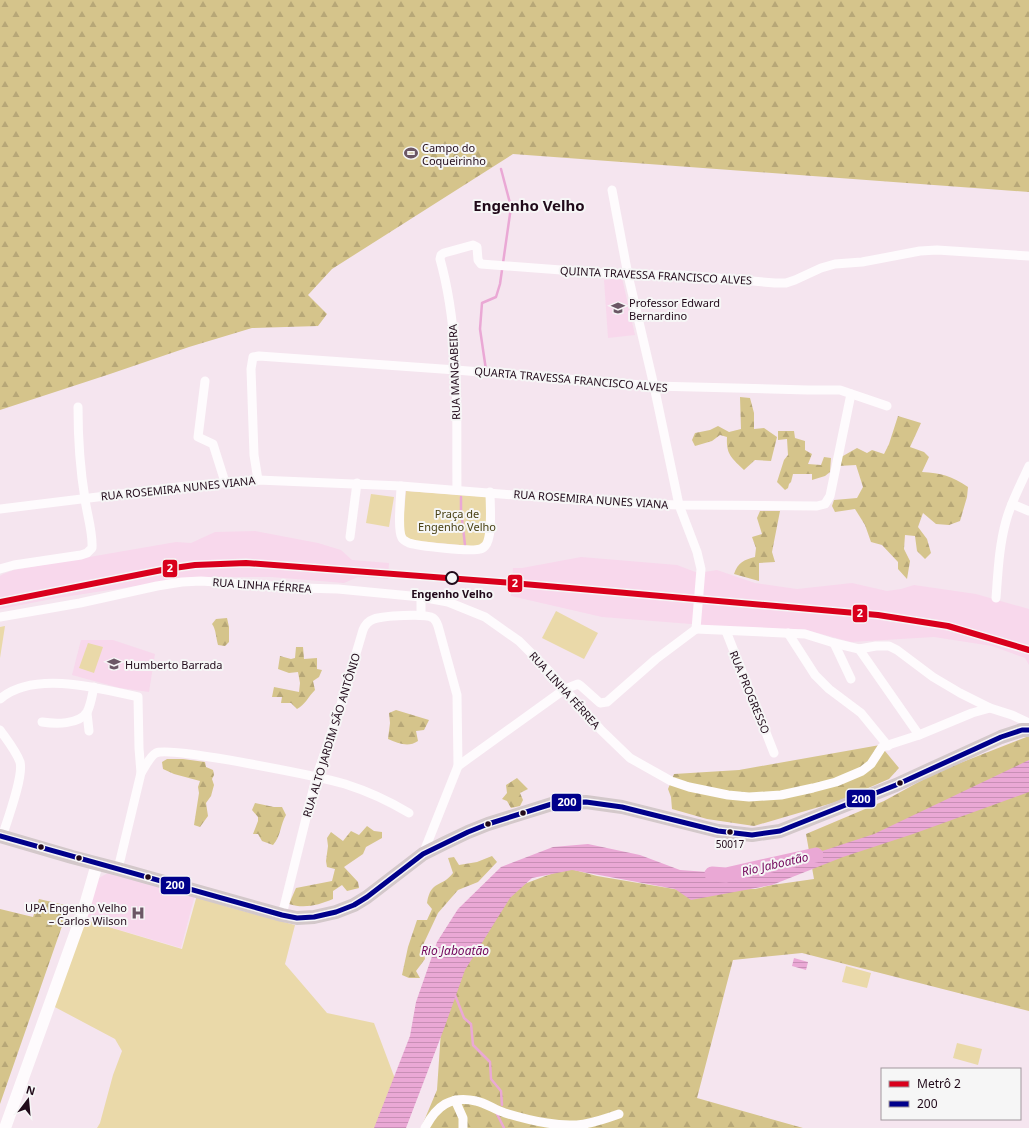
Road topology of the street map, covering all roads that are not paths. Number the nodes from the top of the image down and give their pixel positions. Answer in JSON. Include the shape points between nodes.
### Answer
{"nodes":[{"id":1,"x":612,"y":190,"type":"dead end"},
{"id":2,"x":441,"y":256,"type":"joint"},
{"id":3,"x":1029,"y":256,"type":"edge"},
{"id":4,"x":628,"y":275,"type":"junction"},
{"id":5,"x":456,"y":370,"type":"junction"},
{"id":6,"x":205,"y":381,"type":"dead end"},
{"id":7,"x":654,"y":386,"type":"junction"},
{"id":8,"x":850,"y":394,"type":"junction"},
{"id":9,"x":887,"y":406,"type":"dead end"},
{"id":10,"x":78,"y":407,"type":"dead end"},
{"id":11,"x":1029,"y":466,"type":"edge"},
{"id":12,"x":258,"y":480,"type":"junction"},
{"id":13,"x":225,"y":482,"type":"junction"},
{"id":14,"x":357,"y":483,"type":"junction"},
{"id":15,"x":401,"y":486,"type":"junction"},
{"id":16,"x":457,"y":490,"type":"junction"},
{"id":17,"x":490,"y":492,"type":"junction"},
{"id":18,"x":84,"y":498,"type":"junction"},
{"id":19,"x":1012,"y":504,"type":"junction"},
{"id":20,"x":679,"y":505,"type":"junction"},
{"id":21,"x":0,"y":509,"type":"edge"},
{"id":22,"x":1029,"y":511,"type":"edge"},
{"id":23,"x":350,"y":537,"type":"dead end"},
{"id":24,"x":0,"y":569,"type":"edge"},
{"id":25,"x":421,"y":597,"type":"junction"},
{"id":26,"x":996,"y":598,"type":"dead end"},
{"id":27,"x":421,"y":615,"type":"junction"},
{"id":28,"x":0,"y":617,"type":"edge"},
{"id":29,"x":697,"y":627,"type":"junction"},
{"id":30,"x":726,"y":631,"type":"junction"},
{"id":31,"x":788,"y":633,"type":"junction"},
{"id":32,"x":834,"y":643,"type":"junction"},
{"id":33,"x":859,"y":649,"type":"junction"},
{"id":34,"x":851,"y":679,"type":"dead end"},
{"id":35,"x":94,"y":687,"type":"junction"},
{"id":36,"x":565,"y":689,"type":"junction"},
{"id":37,"x":0,"y":699,"type":"edge"},
{"id":38,"x":990,"y":708,"type":"junction"},
{"id":39,"x":87,"y":713,"type":"junction"},
{"id":40,"x":42,"y":722,"type":"dead end"},
{"id":41,"x":1029,"y":723,"type":"edge"},
{"id":42,"x":0,"y":730,"type":"edge"},
{"id":43,"x":1029,"y":730,"type":"edge"},
{"id":44,"x":89,"y":731,"type":"dead end"},
{"id":45,"x":919,"y":734,"type":"junction"},
{"id":46,"x":888,"y":746,"type":"junction"},
{"id":47,"x":774,"y":754,"type":"dead end"},
{"id":48,"x":458,"y":766,"type":"junction"},
{"id":49,"x":142,"y":773,"type":"junction"},
{"id":50,"x":316,"y":778,"type":"junction"},
{"id":51,"x":409,"y":813,"type":"dead end"},
{"id":52,"x":4,"y":819,"type":"edge"},
{"id":53,"x":1,"y":836,"type":"edge"},
{"id":54,"x":423,"y":854,"type":"junction"},
{"id":55,"x":97,"y":864,"type":"junction"},
{"id":56,"x":118,"y":869,"type":"junction"},
{"id":57,"x":282,"y":915,"type":"junction"},
{"id":58,"x":455,"y":1100,"type":"junction"},
{"id":59,"x":619,"y":1114,"type":"dead end"},
{"id":60,"x":5,"y":1128,"type":"edge"},
{"id":61,"x":425,"y":1128,"type":"edge"},
{"id":62,"x":463,"y":1128,"type":"edge"}],
"edges":[{"from":1,"to":4,"type":"street"},
{"from":2,"to":4,"type":"street","name":"QUINTA TRAVESSA FRANCISCO ALVES","via":[[469,245],[476,245],[481,264]]},
{"from":2,"to":5,"type":"street","name":"RUA MANGABEIRA","via":[[451,309]]},
{"from":3,"to":4,"type":"street","name":"QUINTA TRAVESSA FRANCISCO ALVES","via":[[920,251],[862,262],[835,264],[786,282],[681,274]]},
{"from":4,"to":7,"type":"street"},
{"from":5,"to":7,"type":"street","name":"QUARTA TRAVESSA FRANCISCO ALVES"},
{"from":5,"to":12,"type":"street","name":"QUARTA TRAVESSA FRANCISCO ALVES","via":[[253,357],[253,431]]},
{"from":5,"to":16,"type":"street","name":"RUA MANGABEIRA"},
{"from":6,"to":13,"type":"street","via":[[198,437],[213,444]]},
{"from":7,"to":8,"type":"street","name":"QUARTA TRAVESSA FRANCISCO ALVES","via":[[834,389]]},
{"from":7,"to":20,"type":"street"},
{"from":8,"to":9,"type":"street","name":"QUARTA TRAVESSA FRANCISCO ALVES"},
{"from":8,"to":20,"type":"street","name":"RUA ROSEMIRA NUNES VIANA","via":[[830,496],[825,504],[812,507]]},
{"from":10,"to":18,"type":"street"},
{"from":11,"to":19,"type":"street"},
{"from":12,"to":13,"type":"street","name":"RUA ROSEMIRA NUNES VIANA"},
{"from":12,"to":14,"type":"street","name":"RUA ROSEMIRA NUNES VIANA"},
{"from":13,"to":18,"type":"street","name":"RUA ROSEMIRA NUNES VIANA"},
{"from":14,"to":15,"type":"street","name":"RUA ROSEMIRA NUNES VIANA"},
{"from":14,"to":23,"type":"street"},
{"from":15,"to":16,"type":"street","name":"RUA ROSEMIRA NUNES VIANA"},
{"from":15,"to":17,"type":"street","via":[[399,531],[402,538],[407,543],[416,545],[455,549],[479,550],[488,542]]},
{"from":16,"to":17,"type":"street","name":"RUA ROSEMIRA NUNES VIANA"},
{"from":17,"to":20,"type":"street","name":"RUA ROSEMIRA NUNES VIANA","via":[[614,503]]},
{"from":18,"to":21,"type":"street","name":"RUA ROSEMIRA NUNES VIANA"},
{"from":18,"to":24,"type":"street","via":[[92,539],[90,551],[81,555]]},
{"from":19,"to":22,"type":"street"},
{"from":19,"to":26,"type":"street","via":[[1001,540]]},
{"from":20,"to":29,"type":"street","via":[[701,568]]},
{"from":25,"to":27,"type":"street"},
{"from":25,"to":28,"type":"street","name":"RUA LINHA FÉRREA","via":[[201,581],[157,586],[87,602]]},
{"from":25,"to":36,"type":"street","name":"RUA LINHA FÉRREA","via":[[448,602],[485,617],[530,651]]},
{"from":27,"to":48,"type":"street","name":"RUA ALTO JARDIM SÃO ANTÔNIO","via":[[435,619],[457,695]]},
{"from":27,"to":50,"type":"street","name":"RUA ALTO JARDIM SÃO ANTÔNIO","via":[[373,619],[365,625]]},
{"from":29,"to":30,"type":"street"},
{"from":29,"to":36,"type":"street","name":"RUA LINHA FÉRREA","via":[[603,703],[578,684]]},
{"from":30,"to":31,"type":"street"},
{"from":30,"to":47,"type":"street","name":"RUA PROGRESSO"},
{"from":31,"to":32,"type":"street","via":[[805,634]]},
{"from":31,"to":46,"type":"street","via":[[815,674],[861,713]]},
{"from":32,"to":33,"type":"street"},
{"from":32,"to":34,"type":"street"},
{"from":33,"to":38,"type":"street","via":[[883,645],[893,647],[948,686]]},
{"from":33,"to":45,"type":"street"},
{"from":35,"to":37,"type":"street","via":[[69,684],[26,686],[16,688]]},
{"from":35,"to":39,"type":"street"},
{"from":35,"to":49,"type":"street","via":[[138,697]]},
{"from":36,"to":46,"type":"street","name":"RUA LINHA FÉRREA","via":[[630,758],[671,781],[728,795],[781,795],[836,782],[862,771],[873,762],[880,749]]},
{"from":36,"to":48,"type":"street"},
{"from":38,"to":41,"type":"street"},
{"from":38,"to":45,"type":"street","name":"RUA LINHA FÉRREA"},
{"from":39,"to":40,"type":"street","via":[[65,723]]},
{"from":39,"to":44,"type":"street"},
{"from":42,"to":52,"type":"street","via":[[20,761],[21,771]]},
{"from":43,"to":54,"type":"main road","via":[[1001,737],[896,785],[780,831],[752,835],[718,831],[622,807],[586,802],[555,803],[488,824]]},
{"from":45,"to":46,"type":"street","name":"RUA LINHA FÉRREA"},
{"from":48,"to":54,"type":"street"},
{"from":49,"to":50,"type":"street","via":[[153,755],[165,752],[217,758]]},
{"from":49,"to":56,"type":"street"},
{"from":50,"to":51,"type":"street","via":[[366,791]]},
{"from":50,"to":57,"type":"street","name":"RUA ALTO JARDIM SÃO ANTÔNIO"},
{"from":52,"to":53,"type":"street"},
{"from":53,"to":55,"type":"main road"},
{"from":54,"to":57,"type":"main road","via":[[367,898],[354,905],[314,917],[297,918]]},
{"from":55,"to":56,"type":"main road"},
{"from":55,"to":60,"type":"main road","via":[[83,912]]},
{"from":56,"to":57,"type":"main road"},
{"from":58,"to":59,"type":"street","via":[[477,1101],[504,1113],[547,1124],[576,1126],[598,1122]]},
{"from":58,"to":61,"type":"street","via":[[446,1103],[435,1112]]},
{"from":58,"to":62,"type":"street","via":[[463,1118]]}]}
